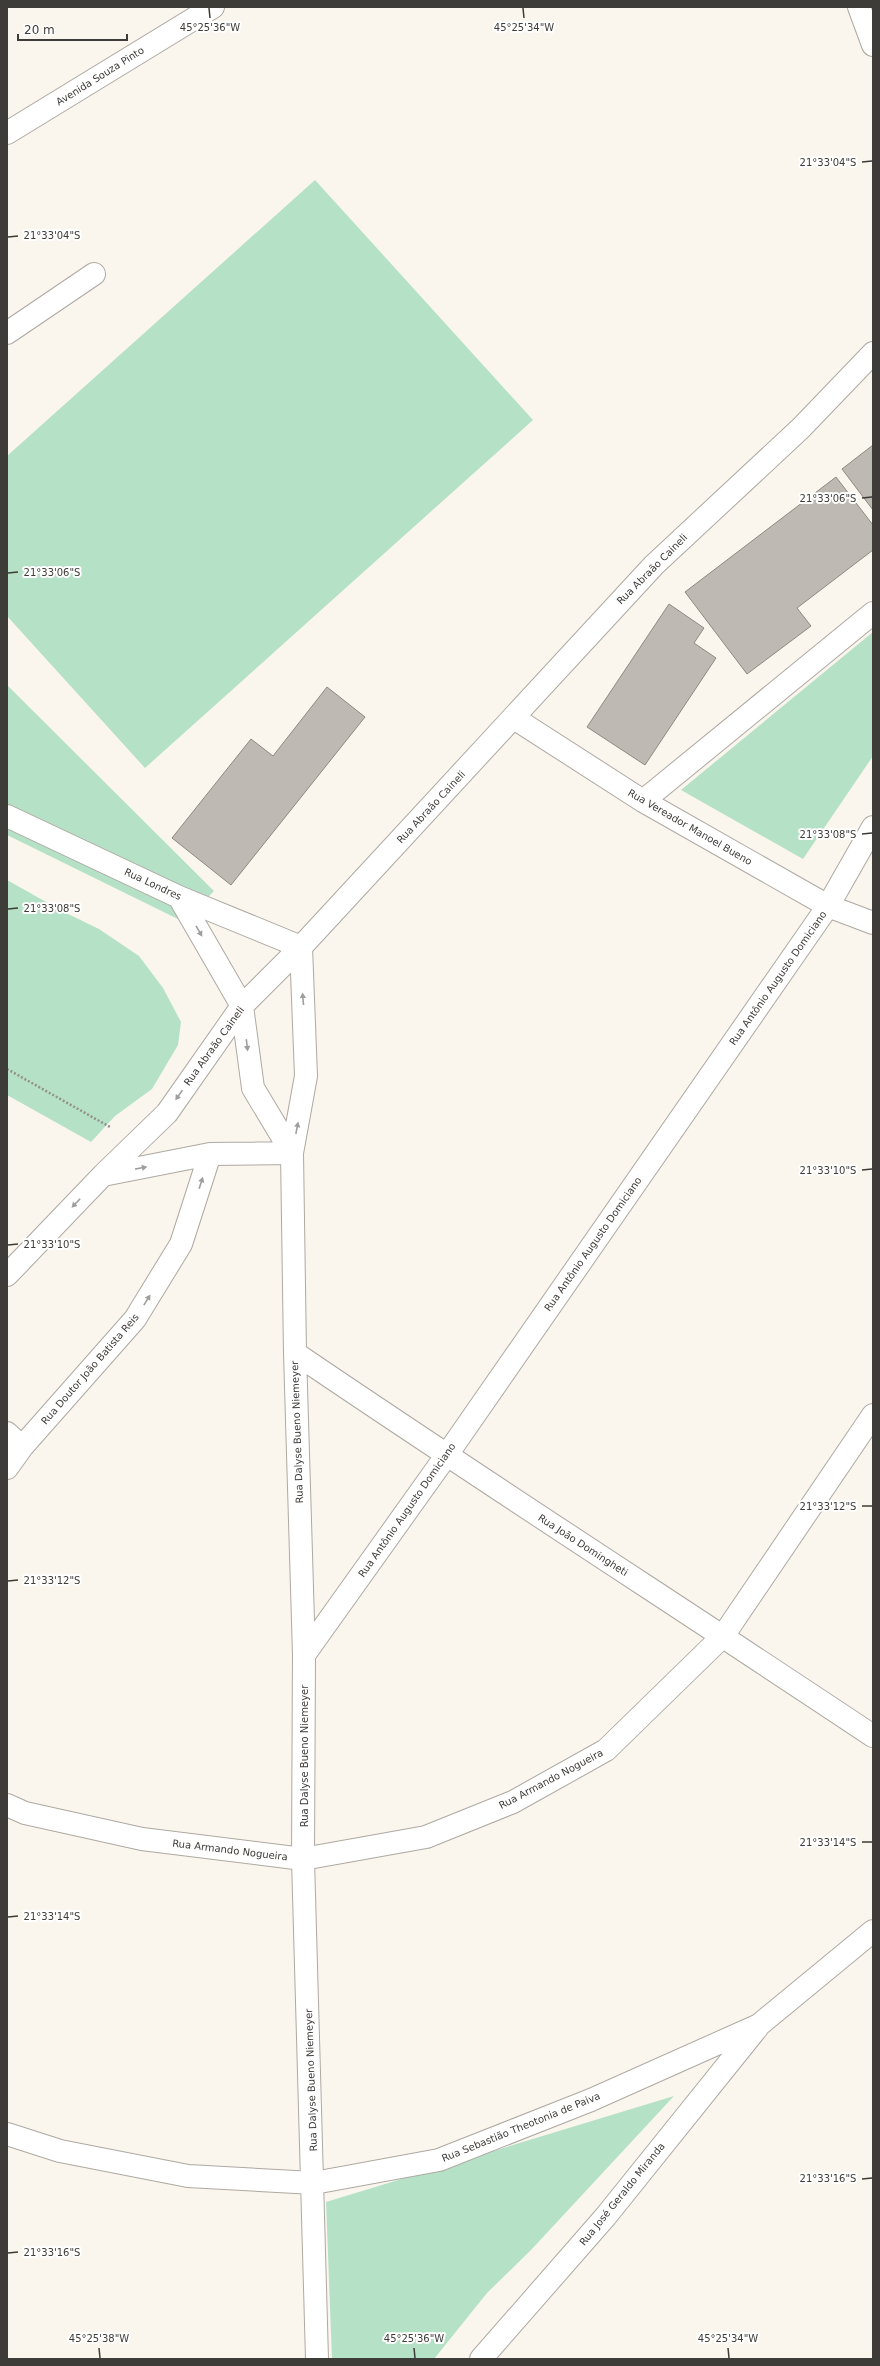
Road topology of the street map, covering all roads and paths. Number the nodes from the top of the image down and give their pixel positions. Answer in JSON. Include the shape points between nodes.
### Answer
{"nodes":[{"id":1,"x":213,"y":7,"type":"edge"},
{"id":2,"x":859,"y":7,"type":"edge"},
{"id":3,"x":873,"y":45,"type":"edge"},
{"id":4,"x":7,"y":133,"type":"edge"},
{"id":5,"x":94,"y":274,"type":"dead end"},
{"id":6,"x":7,"y":332,"type":"edge"},
{"id":7,"x":873,"y":353,"type":"edge"},
{"id":8,"x":873,"y":613,"type":"edge"},
{"id":9,"x":514,"y":718,"type":"junction"},
{"id":10,"x":643,"y":801,"type":"junction"},
{"id":11,"x":7,"y":816,"type":"edge"},
{"id":12,"x":873,"y":827,"type":"edge"},
{"id":13,"x":179,"y":897,"type":"junction"},
{"id":14,"x":828,"y":906,"type":"junction"},
{"id":15,"x":873,"y":923,"type":"edge"},
{"id":16,"x":300,"y":947,"type":"junction"},
{"id":17,"x":242,"y":1006,"type":"junction"},
{"id":18,"x":7,"y":1069,"type":"edge"},
{"id":19,"x":136,"y":1142,"type":"junction"},
{"id":20,"x":292,"y":1153,"type":"junction"},
{"id":21,"x":210,"y":1154,"type":"junction"},
{"id":22,"x":103,"y":1175,"type":"junction"},
{"id":23,"x":7,"y":1275,"type":"edge"},
{"id":24,"x":295,"y":1353,"type":"junction"},
{"id":25,"x":873,"y":1415,"type":"edge"},
{"id":26,"x":15,"y":1440,"type":"edge"},
{"id":27,"x":446,"y":1456,"type":"junction"},
{"id":28,"x":7,"y":1468,"type":"edge"},
{"id":29,"x":723,"y":1636,"type":"junction"},
{"id":30,"x":304,"y":1656,"type":"junction"},
{"id":31,"x":873,"y":1736,"type":"edge"},
{"id":32,"x":7,"y":1805,"type":"edge"},
{"id":33,"x":303,"y":1859,"type":"junction"},
{"id":34,"x":873,"y":1931,"type":"edge"},
{"id":35,"x":759,"y":2025,"type":"junction"},
{"id":36,"x":7,"y":2134,"type":"edge"},
{"id":37,"x":314,"y":2183,"type":"junction"},
{"id":38,"x":317,"y":2359,"type":"edge"},
{"id":39,"x":481,"y":2359,"type":"edge"}],
"edges":[{"from":1,"to":4,"type":"street","name":"Avenida Souza Pinto"},
{"from":2,"to":3,"type":"street"},
{"from":5,"to":6,"type":"street"},
{"from":7,"to":9,"type":"street","name":"Rua Abraão Caineli","via":[[801,428],[654,565]]},
{"from":8,"to":10,"type":"street"},
{"from":9,"to":10,"type":"street","name":"Rua Vereador Manoel Bueno"},
{"from":9,"to":16,"type":"street","name":"Rua Abraão Caineli"},
{"from":10,"to":14,"type":"street","name":"Rua Vereador Manoel Bueno"},
{"from":11,"to":13,"type":"street","name":"Rua Londres"},
{"from":12,"to":14,"type":"street","name":"Rua Antônio Augusto Domiciano"},
{"from":13,"to":16,"type":"street","name":"Rua Londres"},
{"from":13,"to":17,"type":"street","one_way":true},
{"from":14,"to":15,"type":"street","name":"Rua Vereador Manoel Bueno"},
{"from":14,"to":27,"type":"street","name":"Rua Antônio Augusto Domiciano"},
{"from":16,"to":17,"type":"street","name":"Rua Abraão Caineli"},
{"from":20,"to":16,"type":"street","name":"Rua Dalyse Bueno Niemeyer","one_way":true,"via":[[306,1076]]},
{"from":17,"to":19,"type":"street","name":"Rua Abraão Caineli","one_way":true,"via":[[167,1113]]},
{"from":17,"to":20,"type":"street","one_way":true,"via":[[253,1088]]},
{"from":18,"to":19,"type":"path"},
{"from":19,"to":22,"type":"street","name":"Rua Abraão Caineli"},
{"from":20,"to":21,"type":"street"},
{"from":20,"to":24,"type":"street","name":"Rua Dalyse Bueno Niemeyer"},
{"from":22,"to":21,"type":"street","one_way":true},
{"from":26,"to":21,"type":"street","name":"Rua Doutor João Batista Reis","one_way":true,"via":[[135,1319],[181,1244]]},
{"from":22,"to":23,"type":"street","name":"Rua Abraão Caineli","one_way":true},
{"from":24,"to":27,"type":"street","name":"Rua João Domingheti"},
{"from":24,"to":30,"type":"street","name":"Rua Dalyse Bueno Niemeyer"},
{"from":25,"to":29,"type":"street","name":"Rua Armando Nogueira"},
{"from":26,"to":28,"type":"street","name":"Rua Doutor João Batista Reis"},
{"from":27,"to":29,"type":"street","name":"Rua João Domingheti"},
{"from":27,"to":30,"type":"street","name":"Rua Antônio Augusto Domiciano"},
{"from":29,"to":31,"type":"street","name":"Rua João Domingheti"},
{"from":29,"to":33,"type":"street","name":"Rua Armando Nogueira","via":[[606,1750],[513,1802],[426,1837]]},
{"from":30,"to":33,"type":"street","name":"Rua Dalyse Bueno Niemeyer"},
{"from":32,"to":33,"type":"street","name":"Rua Armando Nogueira","via":[[25,1813],[142,1839]]},
{"from":33,"to":37,"type":"street","name":"Rua Dalyse Bueno Niemeyer"},
{"from":34,"to":35,"type":"street","name":"Rua Sebastião Theotonia de Paiva"},
{"from":35,"to":37,"type":"street","name":"Rua Sebastião Theotonia de Paiva","via":[[591,2100],[440,2160]]},
{"from":35,"to":39,"type":"street","name":"Rua José Geraldo Miranda","via":[[606,2216]]},
{"from":36,"to":37,"type":"street","name":"Rua Sebastião Theotonia de Paiva","via":[[60,2151],[188,2176]]},
{"from":37,"to":38,"type":"street","name":"Rua Dalyse Bueno Niemeyer"}]}
